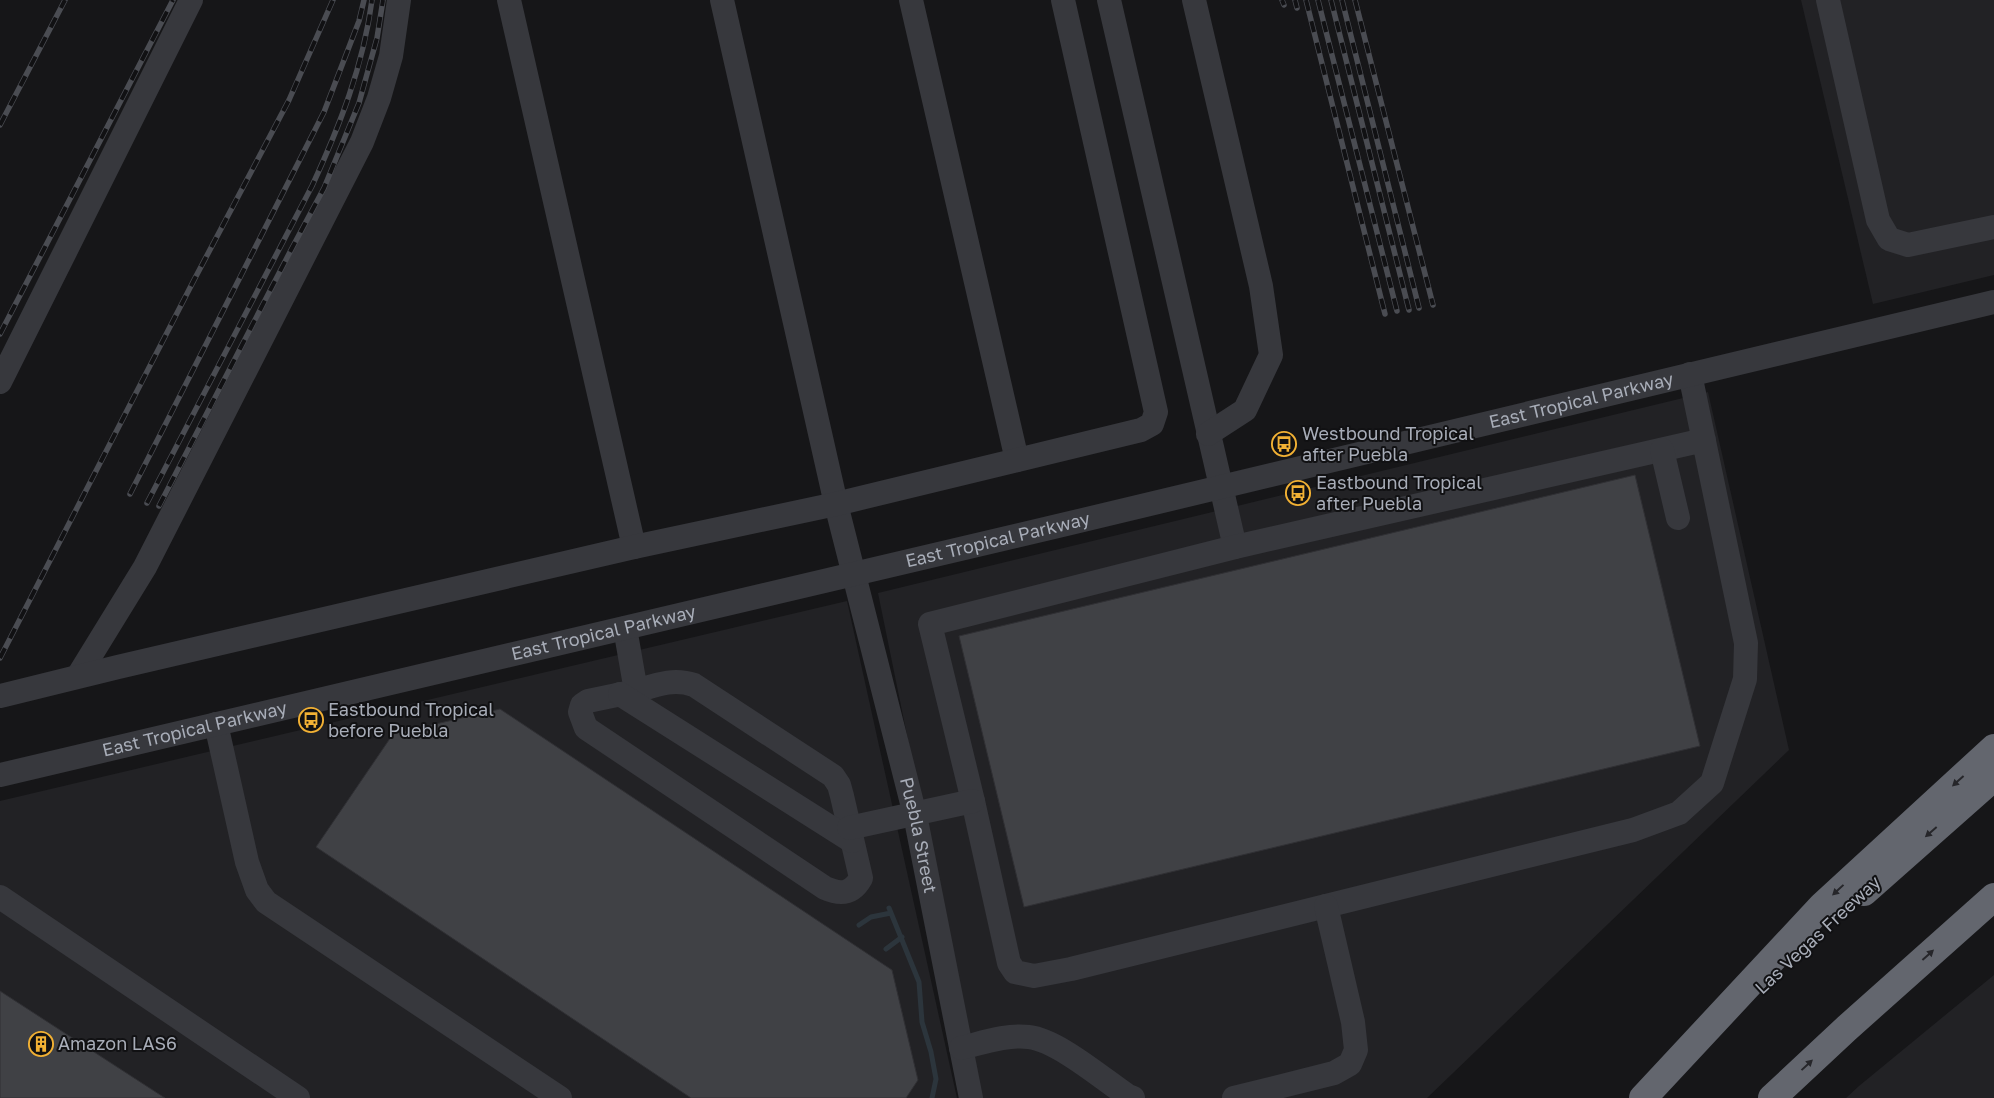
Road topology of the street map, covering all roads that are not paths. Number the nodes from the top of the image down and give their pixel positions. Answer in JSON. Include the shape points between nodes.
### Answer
{"nodes":[{"id":1,"x":191,"y":0,"type":"edge"},
{"id":2,"x":399,"y":0,"type":"edge"},
{"id":3,"x":509,"y":0,"type":"edge"},
{"id":4,"x":722,"y":0,"type":"edge"},
{"id":5,"x":912,"y":0,"type":"edge"},
{"id":6,"x":1063,"y":0,"type":"edge"},
{"id":7,"x":1109,"y":0,"type":"edge"},
{"id":8,"x":1194,"y":0,"type":"edge"},
{"id":9,"x":1828,"y":0,"type":"edge"},
{"id":10,"x":1994,"y":227,"type":"edge"},
{"id":11,"x":1994,"y":302,"type":"edge"},
{"id":12,"x":1690,"y":374,"type":"junction"},
{"id":13,"x":0,"y":382,"type":"edge"},
{"id":14,"x":1208,"y":434,"type":"junction"},
{"id":15,"x":1704,"y":440,"type":"junction"},
{"id":16,"x":1662,"y":450,"type":"junction"},
{"id":17,"x":1017,"y":460,"type":"junction"},
{"id":18,"x":1221,"y":487,"type":"junction"},
{"id":19,"x":836,"y":504,"type":"junction"},
{"id":20,"x":1678,"y":518,"type":"dead end"},
{"id":21,"x":634,"y":547,"type":"junction"},
{"id":22,"x":1235,"y":548,"type":"junction"},
{"id":23,"x":855,"y":574,"type":"junction"},
{"id":24,"x":625,"y":628,"type":"junction"},
{"id":25,"x":78,"y":676,"type":"junction"},
{"id":26,"x":628,"y":693,"type":"junction"},
{"id":27,"x":0,"y":696,"type":"edge"},
{"id":28,"x":216,"y":724,"type":"junction"},
{"id":29,"x":1994,"y":748,"type":"edge"},
{"id":30,"x":0,"y":775,"type":"edge"},
{"id":31,"x":1994,"y":777,"type":"edge"},
{"id":32,"x":973,"y":801,"type":"junction"},
{"id":33,"x":915,"y":815,"type":"junction"},
{"id":34,"x":851,"y":835,"type":"junction"},
{"id":35,"x":0,"y":897,"type":"edge"},
{"id":36,"x":1994,"y":897,"type":"edge"},
{"id":37,"x":1326,"y":906,"type":"junction"},
{"id":38,"x":961,"y":1048,"type":"junction"},
{"id":39,"x":298,"y":1098,"type":"edge"},
{"id":40,"x":560,"y":1098,"type":"edge"},
{"id":41,"x":971,"y":1098,"type":"edge"},
{"id":42,"x":1133,"y":1098,"type":"edge"},
{"id":43,"x":1234,"y":1098,"type":"edge"},
{"id":44,"x":1642,"y":1098,"type":"edge"},
{"id":45,"x":1647,"y":1098,"type":"edge"},
{"id":46,"x":1772,"y":1098,"type":"edge"}],
"edges":[{"from":1,"to":13,"type":"street"},
{"from":2,"to":25,"type":"street","via":[[391,56],[380,98],[362,142],[145,567]]},
{"from":3,"to":21,"type":"street"},
{"from":4,"to":19,"type":"street","name":"Puebla Street"},
{"from":5,"to":17,"type":"street"},
{"from":6,"to":17,"type":"street","via":[[1156,412],[1152,424],[1141,430]]},
{"from":7,"to":14,"type":"street"},
{"from":8,"to":14,"type":"street","via":[[1261,286],[1270,355],[1245,410]]},
{"from":9,"to":10,"type":"street","via":[[1878,220],[1889,239],[1908,245]]},
{"from":11,"to":12,"type":"street","name":"East Tropical Parkway"},
{"from":12,"to":15,"type":"street"},
{"from":12,"to":18,"type":"street","name":"East Tropical Parkway"},
{"from":14,"to":18,"type":"street"},
{"from":15,"to":16,"type":"street"},
{"from":15,"to":37,"type":"street","via":[[1746,643],[1745,679],[1712,783],[1679,813],[1633,830]]},
{"from":16,"to":20,"type":"street"},
{"from":16,"to":22,"type":"street"},
{"from":17,"to":19,"type":"street"},
{"from":18,"to":22,"type":"street"},
{"from":18,"to":23,"type":"street","name":"East Tropical Parkway"},
{"from":19,"to":21,"type":"street"},
{"from":19,"to":23,"type":"street","name":"Puebla Street"},
{"from":21,"to":25,"type":"street"},
{"from":22,"to":32,"type":"street","via":[[930,624]]},
{"from":23,"to":24,"type":"street","name":"East Tropical Parkway"},
{"from":23,"to":33,"type":"street","name":"Puebla Street"},
{"from":24,"to":26,"type":"street"},
{"from":24,"to":28,"type":"street","name":"East Tropical Parkway"},
{"from":25,"to":27,"type":"street"},
{"from":26,"to":34,"type":"street"},
{"from":26,"to":34,"type":"street","via":[[671,681],[694,685],[833,776]]},
{"from":26,"to":34,"type":"street","via":[[582,705],[580,712],[586,728],[836,893],[847,893],[861,878]]},
{"from":28,"to":30,"type":"street","name":"East Tropical Parkway"},
{"from":28,"to":40,"type":"street","via":[[247,862],[257,890],[266,902]]},
{"from":29,"to":44,"type":"highway","one_way":true,"via":[[1822,906]]},
{"from":31,"to":45,"type":"highway","name":"Las Vegas Freeway","one_way":true,"via":[[1805,946]]},
{"from":32,"to":33,"type":"street"},
{"from":32,"to":37,"type":"street","via":[[1009,963],[1015,972],[1034,976],[1071,969]]},
{"from":33,"to":34,"type":"street"},
{"from":33,"to":38,"type":"street","name":"Puebla Street"},
{"from":35,"to":39,"type":"street"},
{"from":46,"to":36,"type":"highway","one_way":true},
{"from":37,"to":43,"type":"street","via":[[1353,1022],[1356,1050],[1350,1064],[1334,1073]]},
{"from":38,"to":41,"type":"street","name":"Puebla Street"},
{"from":38,"to":42,"type":"street","via":[[1003,1038],[1029,1037],[1051,1043]]}]}
